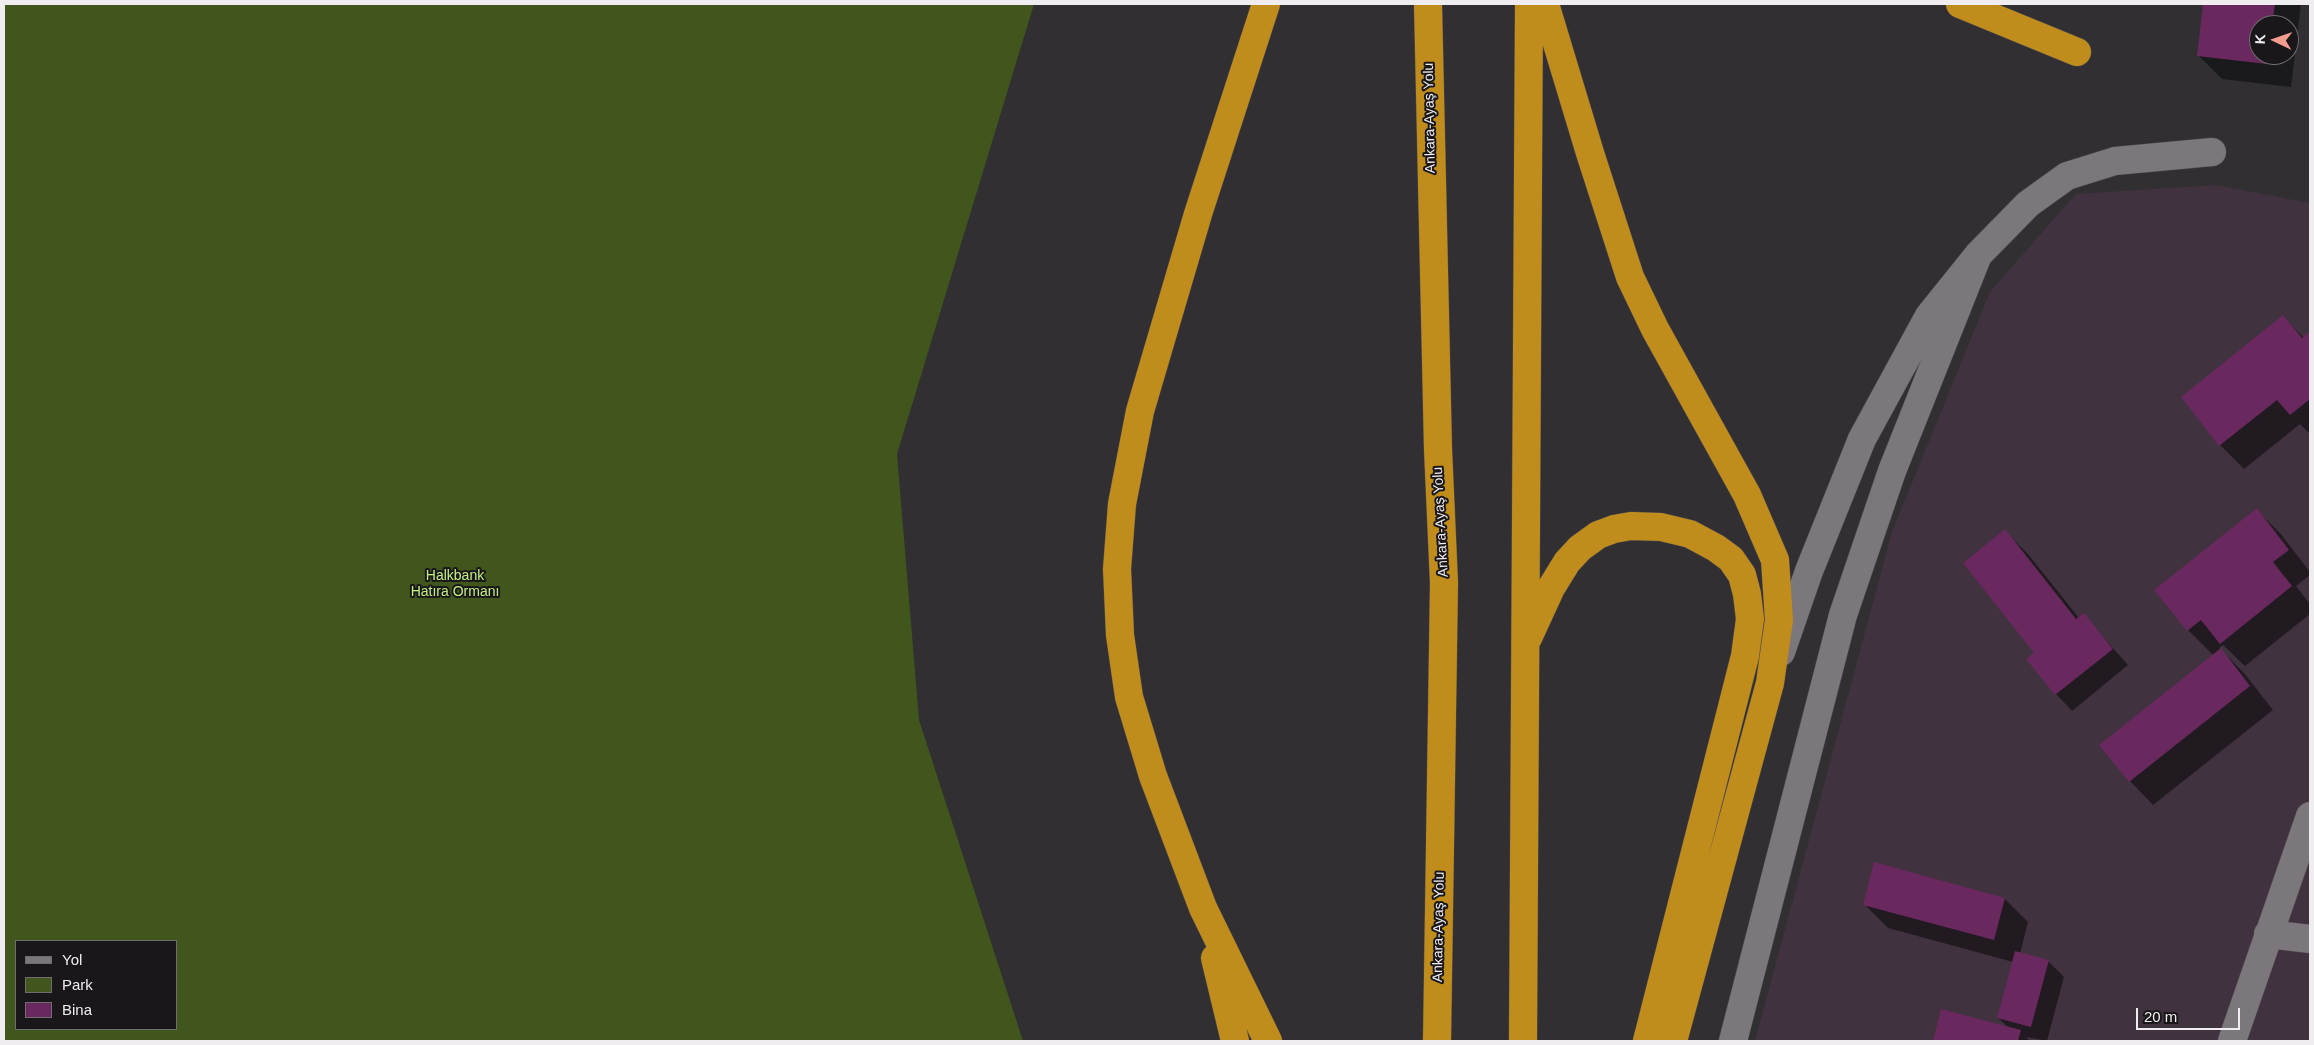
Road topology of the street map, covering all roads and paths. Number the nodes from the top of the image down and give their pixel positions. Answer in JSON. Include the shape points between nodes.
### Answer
{"nodes":[{"id":1,"x":1266,"y":4,"type":"edge"},
{"id":2,"x":1428,"y":4,"type":"edge"},
{"id":3,"x":1529,"y":4,"type":"edge"},
{"id":4,"x":1545,"y":4,"type":"edge"},
{"id":5,"x":1960,"y":4,"type":"edge"},
{"id":6,"x":2077,"y":52,"type":"dead end"},
{"id":7,"x":2212,"y":152,"type":"dead end"},
{"id":8,"x":1978,"y":255,"type":"junction"},
{"id":9,"x":1525,"y":646,"type":"junction"},
{"id":10,"x":1770,"y":683,"type":"junction"},
{"id":11,"x":2310,"y":816,"type":"edge"},
{"id":12,"x":1203,"y":908,"type":"junction"},
{"id":13,"x":2268,"y":934,"type":"junction"},
{"id":14,"x":2310,"y":939,"type":"edge"},
{"id":15,"x":1235,"y":1041,"type":"edge"},
{"id":16,"x":1268,"y":1041,"type":"edge"},
{"id":17,"x":1437,"y":1041,"type":"edge"},
{"id":18,"x":1523,"y":1041,"type":"edge"},
{"id":19,"x":1647,"y":1041,"type":"edge"},
{"id":20,"x":1673,"y":1041,"type":"edge"},
{"id":21,"x":1733,"y":1041,"type":"edge"},
{"id":22,"x":2232,"y":1041,"type":"edge"}],
"edges":[{"from":1,"to":12,"type":"highway","via":[[1198,214],[1140,411],[1122,504],[1117,568],[1120,635],[1129,697],[1153,776]]},
{"from":2,"to":17,"type":"highway","name":"Ankara-Ayaş Yolu","via":[[1444,583]]},
{"from":3,"to":9,"type":"highway"},
{"from":4,"to":10,"type":"highway","via":[[1630,277],[1748,495],[1775,560],[1779,620]]},
{"from":5,"to":6,"type":"highway"},
{"from":7,"to":8,"type":"street","via":[[2115,161],[2067,176],[2028,204]]},
{"from":8,"to":10,"type":"street","via":[[1929,316],[1862,439],[1809,571]]},
{"from":8,"to":21,"type":"street","via":[[1892,471],[1843,616]]},
{"from":9,"to":18,"type":"highway"},
{"from":9,"to":19,"type":"highway","via":[[1566,562],[1598,535],[1614,529],[1661,527],[1690,534],[1731,560],[1742,575],[1748,594],[1750,619],[1745,656]]},
{"from":10,"to":20,"type":"highway"},
{"from":11,"to":13,"type":"street"},
{"from":12,"to":15,"type":"highway"},
{"from":12,"to":16,"type":"highway"},
{"from":13,"to":14,"type":"street"},
{"from":13,"to":22,"type":"street"}]}
